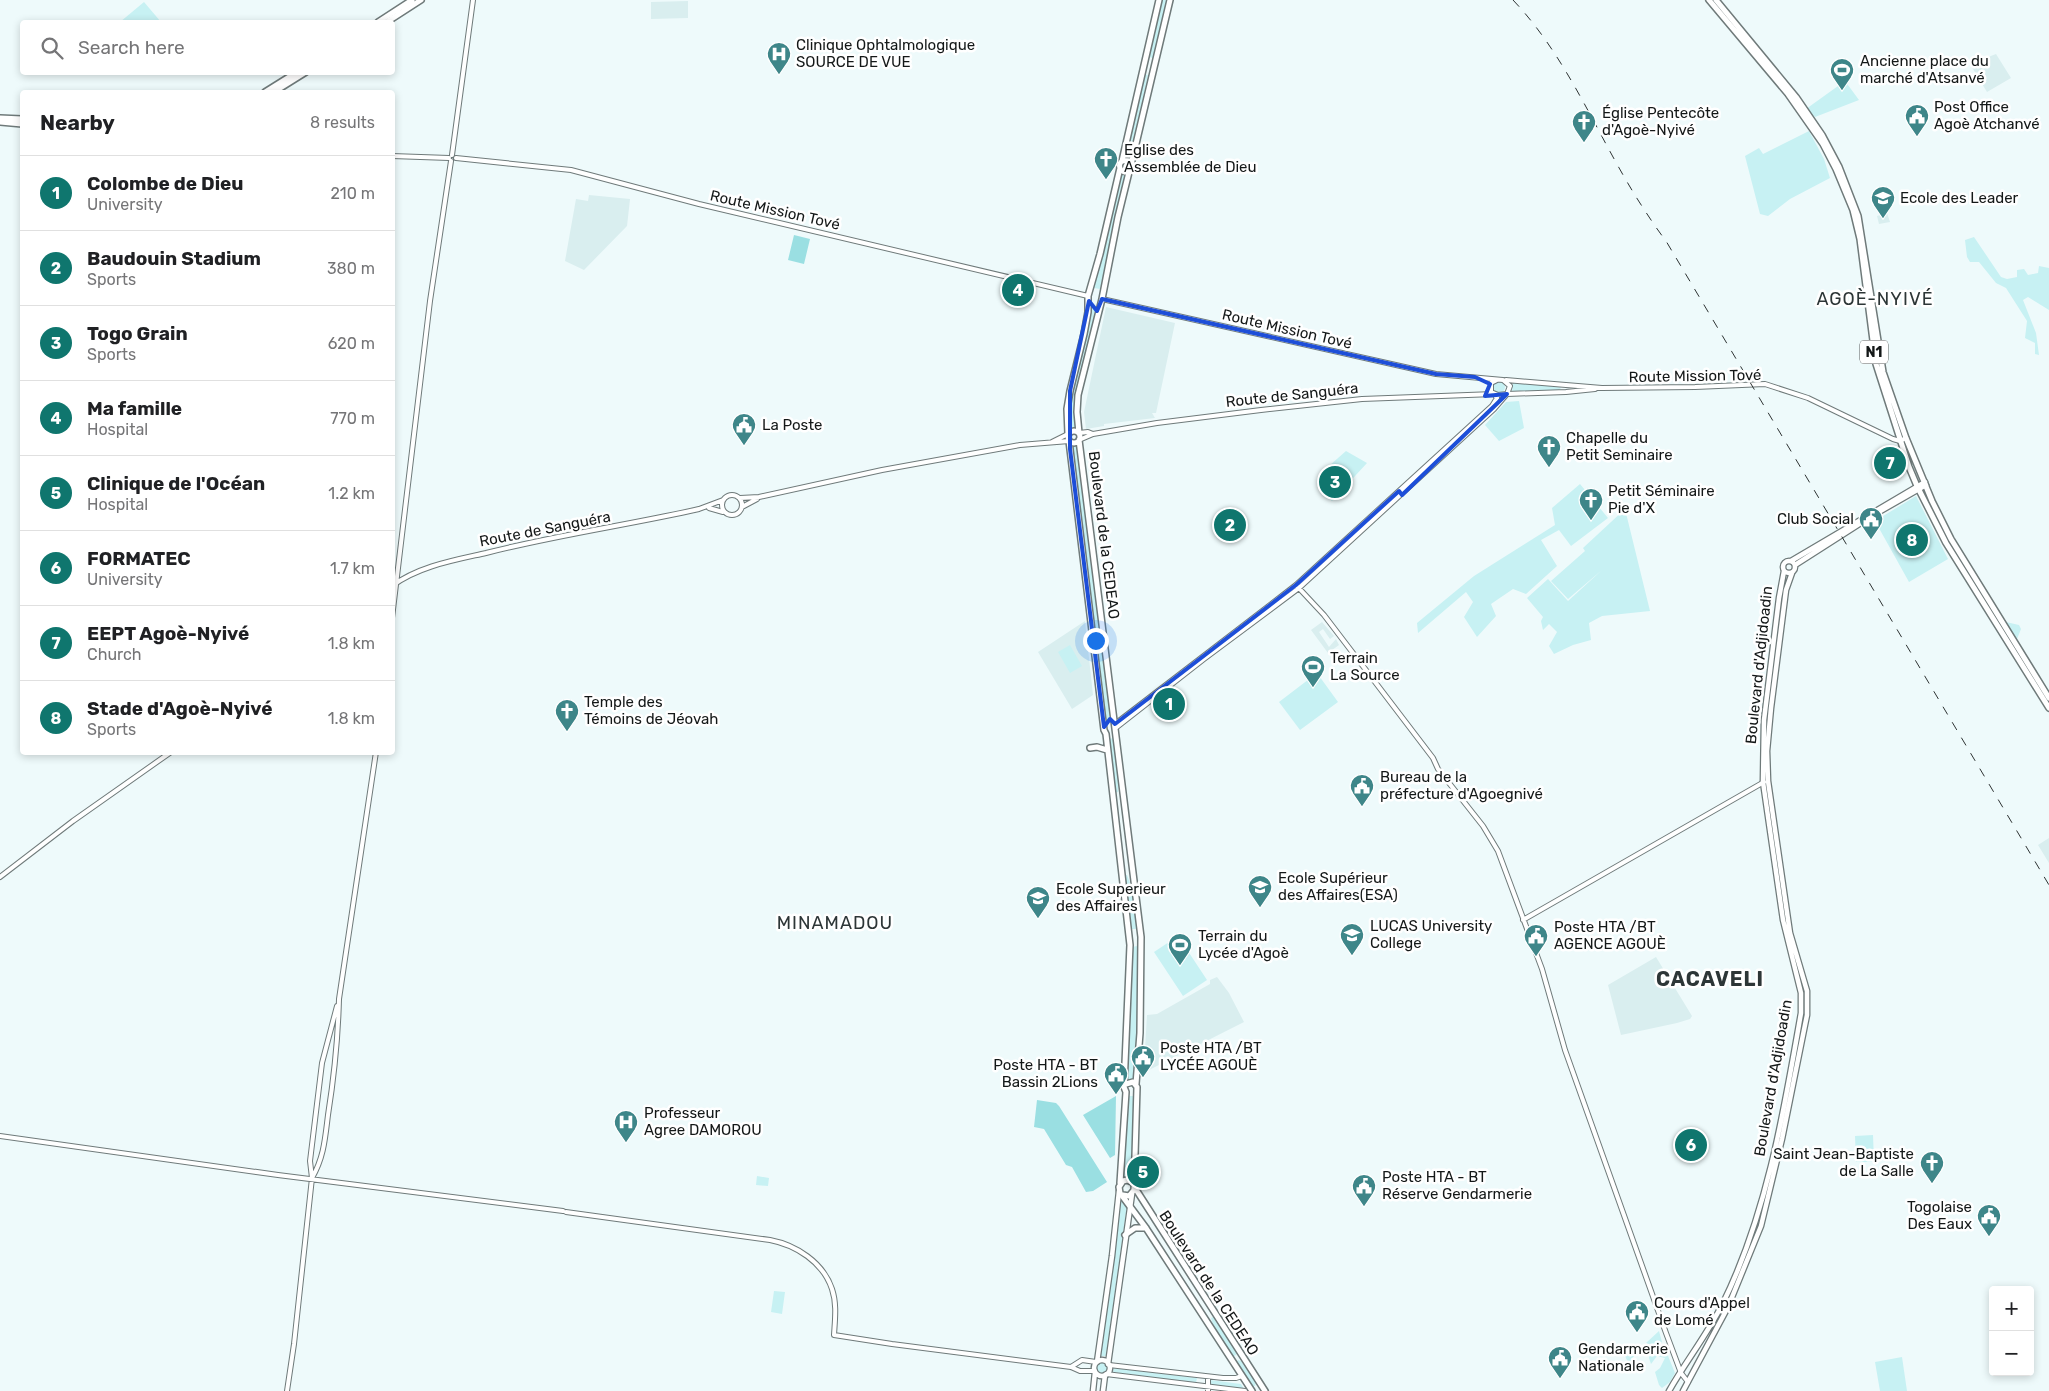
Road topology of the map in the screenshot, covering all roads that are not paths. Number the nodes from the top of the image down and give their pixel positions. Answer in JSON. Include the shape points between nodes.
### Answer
{"nodes":[{"id":1,"x":412,"y":0,"type":"edge"},
{"id":2,"x":421,"y":0,"type":"edge"},
{"id":3,"x":473,"y":0,"type":"edge"},
{"id":4,"x":1159,"y":0,"type":"edge"},
{"id":5,"x":1170,"y":0,"type":"edge"},
{"id":6,"x":1709,"y":0,"type":"edge"},
{"id":7,"x":1716,"y":0,"type":"edge"},
{"id":8,"x":381,"y":20,"type":"edge"},
{"id":9,"x":390,"y":20,"type":"edge"},
{"id":10,"x":1144,"y":65,"type":"junction"},
{"id":11,"x":1154,"y":67,"type":"junction"},
{"id":12,"x":292,"y":75,"type":"edge"},
{"id":13,"x":301,"y":75,"type":"edge"},
{"id":14,"x":268,"y":90,"type":"edge"},
{"id":15,"x":277,"y":90,"type":"edge"},
{"id":16,"x":0,"y":118,"type":"edge"},
{"id":17,"x":20,"y":119,"type":"edge"},
{"id":18,"x":0,"y":122,"type":"edge"},
{"id":19,"x":20,"y":124,"type":"edge"},
{"id":20,"x":395,"y":156,"type":"edge"},
{"id":21,"x":452,"y":158,"type":"junction"},
{"id":22,"x":1122,"y":161,"type":"junction"},
{"id":23,"x":1130,"y":167,"type":"junction"},
{"id":24,"x":1120,"y":168,"type":"junction"},
{"id":25,"x":1089,"y":297,"type":"junction"},
{"id":26,"x":1101,"y":299,"type":"junction"},
{"id":27,"x":1476,"y":377,"type":"junction"},
{"id":28,"x":1497,"y":380,"type":"junction"},
{"id":29,"x":1504,"y":380,"type":"junction"},
{"id":30,"x":1567,"y":384,"type":"junction"},
{"id":31,"x":1490,"y":387,"type":"junction"},
{"id":32,"x":1602,"y":388,"type":"junction"},
{"id":33,"x":1566,"y":392,"type":"junction"},
{"id":34,"x":1494,"y":394,"type":"junction"},
{"id":35,"x":1507,"y":394,"type":"junction"},
{"id":36,"x":1475,"y":396,"type":"junction"},
{"id":37,"x":1079,"y":433,"type":"junction"},
{"id":38,"x":1068,"y":434,"type":"junction"},
{"id":39,"x":1093,"y":434,"type":"junction"},
{"id":40,"x":1906,"y":438,"type":"junction"},
{"id":41,"x":1080,"y":440,"type":"junction"},
{"id":42,"x":1069,"y":441,"type":"junction"},
{"id":43,"x":1900,"y":441,"type":"junction"},
{"id":44,"x":1052,"y":442,"type":"junction"},
{"id":45,"x":1925,"y":483,"type":"junction"},
{"id":46,"x":1918,"y":488,"type":"junction"},
{"id":47,"x":1400,"y":493,"type":"junction"},
{"id":48,"x":758,"y":497,"type":"junction"},
{"id":49,"x":740,"y":498,"type":"junction"},
{"id":50,"x":723,"y":500,"type":"junction"},
{"id":51,"x":706,"y":507,"type":"junction"},
{"id":52,"x":742,"y":507,"type":"junction"},
{"id":53,"x":725,"y":513,"type":"junction"},
{"id":54,"x":1793,"y":563,"type":"junction"},
{"id":55,"x":1784,"y":571,"type":"junction"},
{"id":56,"x":1792,"y":573,"type":"junction"},
{"id":57,"x":395,"y":576,"type":"edge"},
{"id":58,"x":395,"y":583,"type":"edge"},
{"id":59,"x":1297,"y":586,"type":"junction"},
{"id":60,"x":2049,"y":698,"type":"edge"},
{"id":61,"x":2049,"y":708,"type":"edge"},
{"id":62,"x":1104,"y":726,"type":"junction"},
{"id":63,"x":1115,"y":726,"type":"junction"},
{"id":64,"x":1106,"y":734,"type":"junction"},
{"id":65,"x":1090,"y":748,"type":"dead end"},
{"id":66,"x":1108,"y":750,"type":"junction"},
{"id":67,"x":167,"y":755,"type":"edge"},
{"id":68,"x":376,"y":755,"type":"edge"},
{"id":69,"x":1765,"y":782,"type":"junction"},
{"id":70,"x":0,"y":877,"type":"edge"},
{"id":71,"x":1523,"y":920,"type":"junction"},
{"id":72,"x":1140,"y":937,"type":"junction"},
{"id":73,"x":1129,"y":938,"type":"junction"},
{"id":74,"x":339,"y":999,"type":"junction"},
{"id":75,"x":1796,"y":1052,"type":"junction"},
{"id":76,"x":1126,"y":1084,"type":"junction"},
{"id":77,"x":1136,"y":1084,"type":"junction"},
{"id":78,"x":1136,"y":1091,"type":"junction"},
{"id":79,"x":1126,"y":1092,"type":"junction"},
{"id":80,"x":0,"y":1136,"type":"edge"},
{"id":81,"x":312,"y":1178,"type":"junction"},
{"id":82,"x":1120,"y":1183,"type":"junction"},
{"id":83,"x":1134,"y":1186,"type":"junction"},
{"id":84,"x":1119,"y":1189,"type":"junction"},
{"id":85,"x":1132,"y":1194,"type":"junction"},
{"id":86,"x":1123,"y":1195,"type":"junction"},
{"id":87,"x":1130,"y":1205,"type":"junction"},
{"id":88,"x":1146,"y":1228,"type":"junction"},
{"id":89,"x":1125,"y":1235,"type":"junction"},
{"id":90,"x":1242,"y":1357,"type":"junction"},
{"id":91,"x":1097,"y":1362,"type":"junction"},
{"id":92,"x":1233,"y":1363,"type":"junction"},
{"id":93,"x":1108,"y":1364,"type":"junction"},
{"id":94,"x":1071,"y":1367,"type":"junction"},
{"id":95,"x":1095,"y":1372,"type":"junction"},
{"id":96,"x":1680,"y":1373,"type":"junction"},
{"id":97,"x":1106,"y":1374,"type":"junction"},
{"id":98,"x":1199,"y":1376,"type":"junction"},
{"id":99,"x":1242,"y":1376,"type":"junction"},
{"id":100,"x":1208,"y":1377,"type":"junction"},
{"id":101,"x":1688,"y":1382,"type":"junction"},
{"id":102,"x":1260,"y":1384,"type":"junction"},
{"id":103,"x":1198,"y":1386,"type":"junction"},
{"id":104,"x":1208,"y":1389,"type":"edge"},
{"id":105,"x":287,"y":1391,"type":"edge"},
{"id":106,"x":1094,"y":1391,"type":"edge"},
{"id":107,"x":1103,"y":1391,"type":"edge"},
{"id":108,"x":1245,"y":1391,"type":"edge"},
{"id":109,"x":1253,"y":1391,"type":"edge"},
{"id":110,"x":1264,"y":1391,"type":"edge"},
{"id":111,"x":1669,"y":1391,"type":"edge"},
{"id":112,"x":1683,"y":1391,"type":"edge"}],
"edges":[{"from":1,"to":8,"type":"main road"},
{"from":2,"to":9,"type":"main road"},
{"from":3,"to":21,"type":"street"},
{"from":4,"to":10,"type":"main road"},
{"from":5,"to":11,"type":"main road"},
{"from":6,"to":43,"type":"main road","number":"N1","via":[[1788,94],[1838,174],[1855,217],[1876,364]]},
{"from":7,"to":40,"type":"main road","number":"N1","via":[[1800,102],[1826,141],[1844,177],[1856,207],[1863,239],[1883,372]]},
{"from":10,"to":11,"type":"main road","via":[[1151,61]]},
{"from":10,"to":11,"type":"main road","via":[[1148,72]]},
{"from":10,"to":22,"type":"main road"},
{"from":11,"to":23,"type":"main road"},
{"from":12,"to":14,"type":"main road"},
{"from":13,"to":15,"type":"main road"},
{"from":16,"to":17,"type":"main road"},
{"from":18,"to":19,"type":"main road"},
{"from":20,"to":21,"type":"street","name":"Route Mission Tové"},
{"from":21,"to":25,"type":"street","name":"Route Mission Tové","via":[[571,170],[699,204]]},
{"from":21,"to":57,"type":"street"},
{"from":22,"to":23,"type":"main road","via":[[1128,161]]},
{"from":22,"to":24,"type":"main road"},
{"from":23,"to":24,"type":"main road","via":[[1125,171]]},
{"from":23,"to":26,"type":"main road"},
{"from":24,"to":25,"type":"main road"},
{"from":25,"to":26,"type":"main road","via":[[1095,304]]},
{"from":25,"to":26,"type":"main road","via":[[1096,291]]},
{"from":25,"to":38,"type":"main road","via":[[1068,401]]},
{"from":26,"to":27,"type":"street","name":"Route Mission Tové","via":[[1436,374]]},
{"from":26,"to":37,"type":"main road","name":"Boulevard de la CEDEAO","via":[[1078,395]]},
{"from":27,"to":28,"type":"street","name":"Route Mission Tové"},
{"from":27,"to":31,"type":"street"},
{"from":28,"to":29,"type":"street"},
{"from":28,"to":31,"type":"street"},
{"from":29,"to":30,"type":"street","name":"Route Mission Tové"},
{"from":29,"to":35,"type":"street","via":[[1510,386]]},
{"from":30,"to":32,"type":"street","name":"Route Mission Tové"},
{"from":30,"to":33,"type":"street"},
{"from":31,"to":34,"type":"street"},
{"from":31,"to":36,"type":"street","via":[[1491,392]]},
{"from":32,"to":33,"type":"street"},
{"from":32,"to":43,"type":"street","name":"Route Mission Tové","via":[[1765,384],[1801,395]]},
{"from":33,"to":35,"type":"street"},
{"from":34,"to":35,"type":"street"},
{"from":34,"to":36,"type":"street","name":"Route de Sanguéra"},
{"from":34,"to":47,"type":"street","via":[[1497,398],[1492,406]]},
{"from":35,"to":47,"type":"street"},
{"from":36,"to":39,"type":"street","name":"Route de Sanguéra","via":[[1362,399],[1176,420]]},
{"from":37,"to":38,"type":"main road","via":[[1072,431]]},
{"from":37,"to":39,"type":"street","name":"Route de Sanguéra"},
{"from":37,"to":41,"type":"main road"},
{"from":38,"to":42,"type":"main road"},
{"from":38,"to":44,"type":"street"},
{"from":39,"to":41,"type":"street","name":"Route de Sanguéra"},
{"from":40,"to":43,"type":"street"},
{"from":40,"to":45,"type":"main road","number":"N1"},
{"from":41,"to":42,"type":"main road"},
{"from":41,"to":63,"type":"main road","name":"Boulevard de la CEDEAO"},
{"from":42,"to":44,"type":"street"},
{"from":42,"to":62,"type":"main road","name":"Boulevard de la CEDEAO"},
{"from":43,"to":46,"type":"main road","number":"N1"},
{"from":44,"to":48,"type":"street","via":[[882,470]]},
{"from":45,"to":46,"type":"main road"},
{"from":45,"to":60,"type":"main road","number":"N1","via":[[1951,539]]},
{"from":46,"to":54,"type":"main road"},
{"from":46,"to":61,"type":"main road","number":"N1","via":[[1954,556]]},
{"from":47,"to":59,"type":"street"},
{"from":48,"to":49,"type":"street"},
{"from":48,"to":52,"type":"street"},
{"from":49,"to":50,"type":"street","via":[[731,495]]},
{"from":49,"to":52,"type":"street"},
{"from":50,"to":51,"type":"street","name":"Route de Sanguéra"},
{"from":50,"to":53,"type":"street"},
{"from":51,"to":53,"type":"street","name":"Route de Sanguéra"},
{"from":51,"to":58,"type":"street","name":"Route de Sanguéra","via":[[471,556],[417,572]]},
{"from":52,"to":53,"type":"street","via":[[735,515]]},
{"from":54,"to":55,"type":"main road","via":[[1788,561],[1784,564]]},
{"from":54,"to":56,"type":"main road","via":[[1796,568]]},
{"from":55,"to":56,"type":"main road"},
{"from":55,"to":69,"type":"main road","name":"Boulevard d'Adjidoadin","via":[[1764,720]]},
{"from":56,"to":69,"type":"main road","name":"Boulevard d'Adjidoadin","via":[[1786,590]]},
{"from":59,"to":63,"type":"street"},
{"from":59,"to":71,"type":"street","via":[[1324,615],[1483,826],[1498,851]]},
{"from":62,"to":63,"type":"main road","via":[[1110,723]]},
{"from":62,"to":64,"type":"main road","name":"Boulevard de la CEDEAO"},
{"from":63,"to":64,"type":"main road","via":[[1112,735]]},
{"from":63,"to":72,"type":"main road","name":"Boulevard de la CEDEAO"},
{"from":64,"to":66,"type":"main road","name":"Boulevard de la CEDEAO"},
{"from":65,"to":66,"type":"main road"},
{"from":66,"to":73,"type":"main road","name":"Boulevard de la CEDEAO"},
{"from":67,"to":70,"type":"street"},
{"from":68,"to":74,"type":"street"},
{"from":69,"to":71,"type":"street"},
{"from":69,"to":75,"type":"main road","name":"Boulevard d'Adjidoadin","via":[[1790,933],[1807,991],[1807,1015]]},
{"from":71,"to":96,"type":"street","via":[[1542,969],[1583,1102]]},
{"from":72,"to":73,"type":"main road","via":[[1134,931]]},
{"from":72,"to":73,"type":"main road","via":[[1136,944]]},
{"from":72,"to":77,"type":"main road","name":"Boulevard de la CEDEAO","via":[[1140,1033]]},
{"from":73,"to":76,"type":"main road","name":"Boulevard de la CEDEAO"},
{"from":74,"to":81,"type":"street","via":[[322,1063],[311,1143]]},
{"from":74,"to":81,"type":"street","via":[[335,1062],[321,1162]]},
{"from":75,"to":96,"type":"main road","name":"Boulevard d'Adjidoadin","via":[[1755,1224],[1723,1304]]},
{"from":75,"to":101,"type":"main road","name":"Boulevard d'Adjidoadin","via":[[1782,1139],[1761,1226],[1728,1307]]},
{"from":76,"to":77,"type":"main road"},
{"from":76,"to":79,"type":"main road"},
{"from":77,"to":78,"type":"main road"},
{"from":78,"to":79,"type":"main road"},
{"from":78,"to":83,"type":"main road"},
{"from":79,"to":82,"type":"main road"},
{"from":80,"to":81,"type":"street"},
{"from":81,"to":94,"type":"street","via":[[787,1244],[810,1259],[832,1288],[836,1315],[834,1335]]},
{"from":81,"to":105,"type":"street"},
{"from":82,"to":83,"type":"main road","via":[[1127,1180]]},
{"from":82,"to":84,"type":"main road"},
{"from":83,"to":85,"type":"main road"},
{"from":83,"to":90,"type":"main road","name":"Boulevard de la CEDEAO"},
{"from":84,"to":86,"type":"main road"},
{"from":84,"to":91,"type":"main road"},
{"from":85,"to":86,"type":"main road"},
{"from":85,"to":87,"type":"main road"},
{"from":86,"to":87,"type":"main road"},
{"from":87,"to":88,"type":"main road"},
{"from":87,"to":89,"type":"main road"},
{"from":88,"to":89,"type":"main road","via":[[1135,1228]]},
{"from":88,"to":92,"type":"main road"},
{"from":89,"to":93,"type":"main road"},
{"from":90,"to":92,"type":"main road"},
{"from":90,"to":102,"type":"main road","name":"Boulevard de la CEDEAO"},
{"from":91,"to":93,"type":"main road","via":[[1103,1360]]},
{"from":91,"to":94,"type":"street","via":[[1082,1360]]},
{"from":91,"to":95,"type":"main road"},
{"from":92,"to":99,"type":"main road"},
{"from":93,"to":97,"type":"main road"},
{"from":93,"to":98,"type":"street"},
{"from":94,"to":95,"type":"street"},
{"from":95,"to":97,"type":"main road"},
{"from":95,"to":106,"type":"main road"},
{"from":96,"to":101,"type":"street"},
{"from":96,"to":111,"type":"main road","name":"Boulevard d'Adjidoadin"},
{"from":97,"to":103,"type":"street"},
{"from":97,"to":107,"type":"main road"},
{"from":98,"to":100,"type":"street"},
{"from":98,"to":103,"type":"street"},
{"from":99,"to":100,"type":"street","via":[[1232,1379]]},
{"from":99,"to":109,"type":"main road"},
{"from":100,"to":104,"type":"street"},
{"from":101,"to":112,"type":"main road","name":"Boulevard d'Adjidoadin"},
{"from":102,"to":109,"type":"main road"},
{"from":102,"to":110,"type":"main road","name":"Boulevard de la CEDEAO"},
{"from":103,"to":104,"type":"street"},
{"from":104,"to":108,"type":"street"}]}
